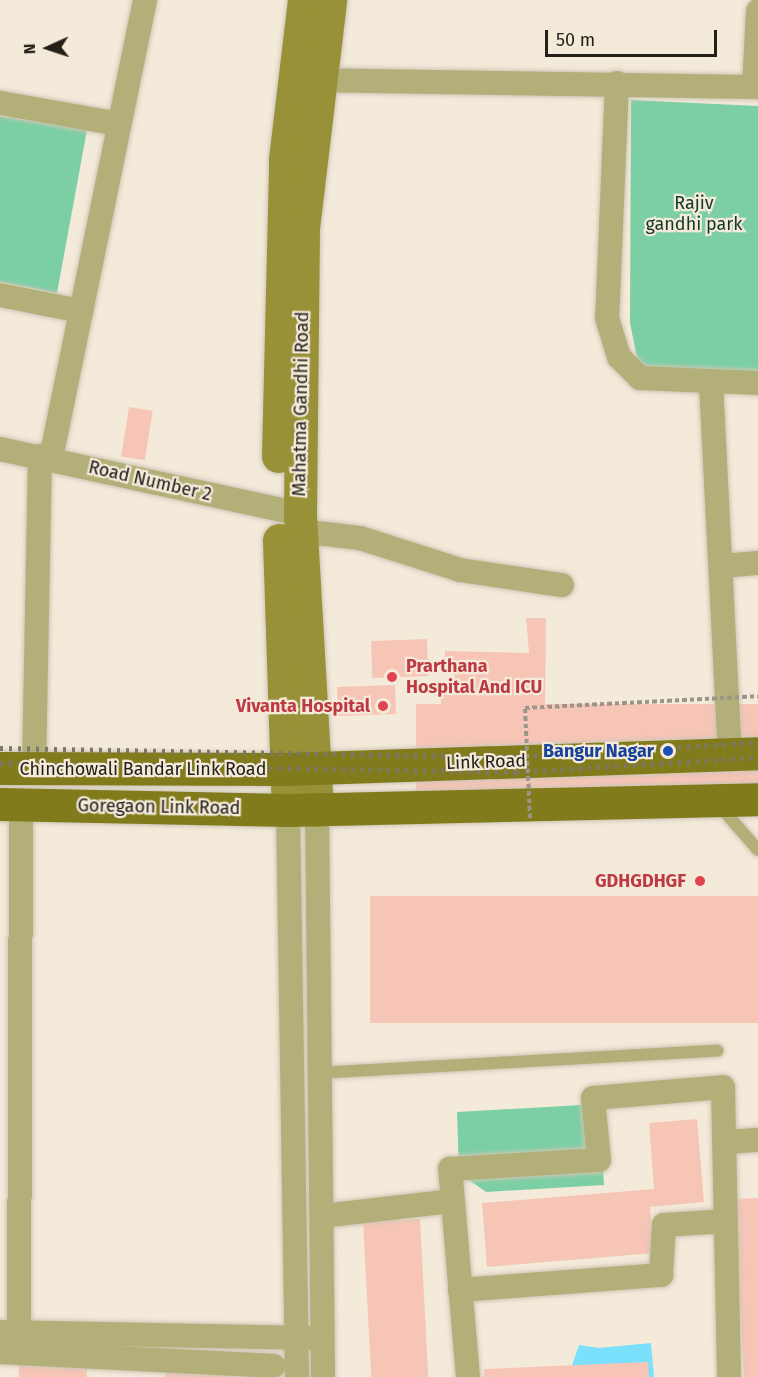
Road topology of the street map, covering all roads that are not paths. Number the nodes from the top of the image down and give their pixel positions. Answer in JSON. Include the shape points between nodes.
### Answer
{"nodes":[{"id":1,"x":145,"y":0,"type":"edge"},
{"id":2,"x":304,"y":0,"type":"edge"},
{"id":3,"x":330,"y":0,"type":"edge"},
{"id":4,"x":758,"y":11,"type":"edge"},
{"id":5,"x":308,"y":80,"type":"junction"},
{"id":6,"x":617,"y":83,"type":"junction"},
{"id":7,"x":756,"y":87,"type":"edge"},
{"id":8,"x":0,"y":103,"type":"edge"},
{"id":9,"x":119,"y":124,"type":"junction"},
{"id":10,"x":0,"y":295,"type":"edge"},
{"id":11,"x":81,"y":311,"type":"junction"},
{"id":12,"x":711,"y":383,"type":"junction"},
{"id":13,"x":758,"y":383,"type":"edge"},
{"id":14,"x":0,"y":449,"type":"edge"},
{"id":15,"x":46,"y":457,"type":"junction"},
{"id":16,"x":293,"y":518,"type":"junction"},
{"id":17,"x":758,"y":563,"type":"edge"},
{"id":18,"x":722,"y":566,"type":"junction"},
{"id":19,"x":562,"y":585,"type":"dead end"},
{"id":20,"x":744,"y":753,"type":"edge"},
{"id":21,"x":0,"y":768,"type":"edge"},
{"id":22,"x":34,"y":768,"type":"junction"},
{"id":23,"x":301,"y":769,"type":"junction"},
{"id":24,"x":758,"y":798,"type":"edge"},
{"id":25,"x":716,"y":802,"type":"junction"},
{"id":26,"x":11,"y":804,"type":"edge"},
{"id":27,"x":303,"y":810,"type":"junction"},
{"id":28,"x":758,"y":850,"type":"edge"},
{"id":29,"x":717,"y":1051,"type":"dead end"},
{"id":30,"x":318,"y":1073,"type":"junction"},
{"id":31,"x":10,"y":1125,"type":"edge"},
{"id":32,"x":758,"y":1140,"type":"edge"},
{"id":33,"x":727,"y":1142,"type":"junction"},
{"id":34,"x":452,"y":1201,"type":"junction"},
{"id":35,"x":322,"y":1216,"type":"junction"},
{"id":36,"x":726,"y":1221,"type":"junction"},
{"id":37,"x":460,"y":1290,"type":"junction"},
{"id":38,"x":10,"y":1332,"type":"edge"},
{"id":39,"x":310,"y":1338,"type":"junction"},
{"id":40,"x":0,"y":1352,"type":"edge"},
{"id":41,"x":285,"y":1371,"type":"edge"},
{"id":42,"x":323,"y":1377,"type":"edge"},
{"id":43,"x":468,"y":1377,"type":"edge"},
{"id":44,"x":729,"y":1377,"type":"edge"}],
"edges":[{"from":1,"to":9,"type":"street"},
{"from":2,"to":5,"type":"main road","name":"Mahatma Gandhi Road"},
{"from":3,"to":5,"type":"main road","name":"Mahatma Gandhi Road"},
{"from":4,"to":7,"type":"street"},
{"from":5,"to":6,"type":"street"},
{"from":5,"to":16,"type":"main road","name":"Mahatma Gandhi Road","via":[[277,308]]},
{"from":6,"to":7,"type":"street"},
{"from":6,"to":12,"type":"street","via":[[607,318],[611,339],[619,357],[640,378]]},
{"from":8,"to":9,"type":"street"},
{"from":9,"to":11,"type":"street"},
{"from":10,"to":11,"type":"street"},
{"from":11,"to":15,"type":"street"},
{"from":12,"to":13,"type":"street"},
{"from":12,"to":18,"type":"street"},
{"from":14,"to":15,"type":"street","name":"Road Number 2"},
{"from":15,"to":16,"type":"street","name":"Road Number 2"},
{"from":15,"to":22,"type":"street"},
{"from":16,"to":19,"type":"street","name":"Road Number 2","via":[[460,570]]},
{"from":16,"to":23,"type":"main road","name":"Mahatma Gandhi Road"},
{"from":17,"to":18,"type":"street"},
{"from":18,"to":20,"type":"street"},
{"from":20,"to":23,"type":"main road","name":"Link Road"},
{"from":21,"to":22,"type":"main road","name":"Chinchowali Bandar Link Road"},
{"from":22,"to":23,"type":"main road","name":"Chinchowali Bandar Link Road"},
{"from":23,"to":27,"type":"main road","name":"Mahatma Gandhi Road"},
{"from":24,"to":25,"type":"main road"},
{"from":25,"to":27,"type":"main road"},
{"from":25,"to":28,"type":"lane"},
{"from":26,"to":27,"type":"main road","name":"Goregaon Link Road"},
{"from":26,"to":31,"type":"street"},
{"from":27,"to":30,"type":"street"},
{"from":27,"to":39,"type":"street"},
{"from":29,"to":30,"type":"lane"},
{"from":30,"to":35,"type":"street"},
{"from":31,"to":38,"type":"street"},
{"from":32,"to":33,"type":"street"},
{"from":33,"to":34,"type":"street","via":[[723,1087],[593,1098],[599,1160],[450,1169]]},
{"from":33,"to":36,"type":"street"},
{"from":34,"to":35,"type":"street"},
{"from":34,"to":37,"type":"street"},
{"from":35,"to":39,"type":"street"},
{"from":36,"to":37,"type":"street","via":[[664,1225],[661,1275]]},
{"from":36,"to":44,"type":"street"},
{"from":37,"to":43,"type":"street"},
{"from":38,"to":39,"type":"street"},
{"from":39,"to":41,"type":"street"},
{"from":39,"to":42,"type":"street"},
{"from":40,"to":41,"type":"street"}]}
